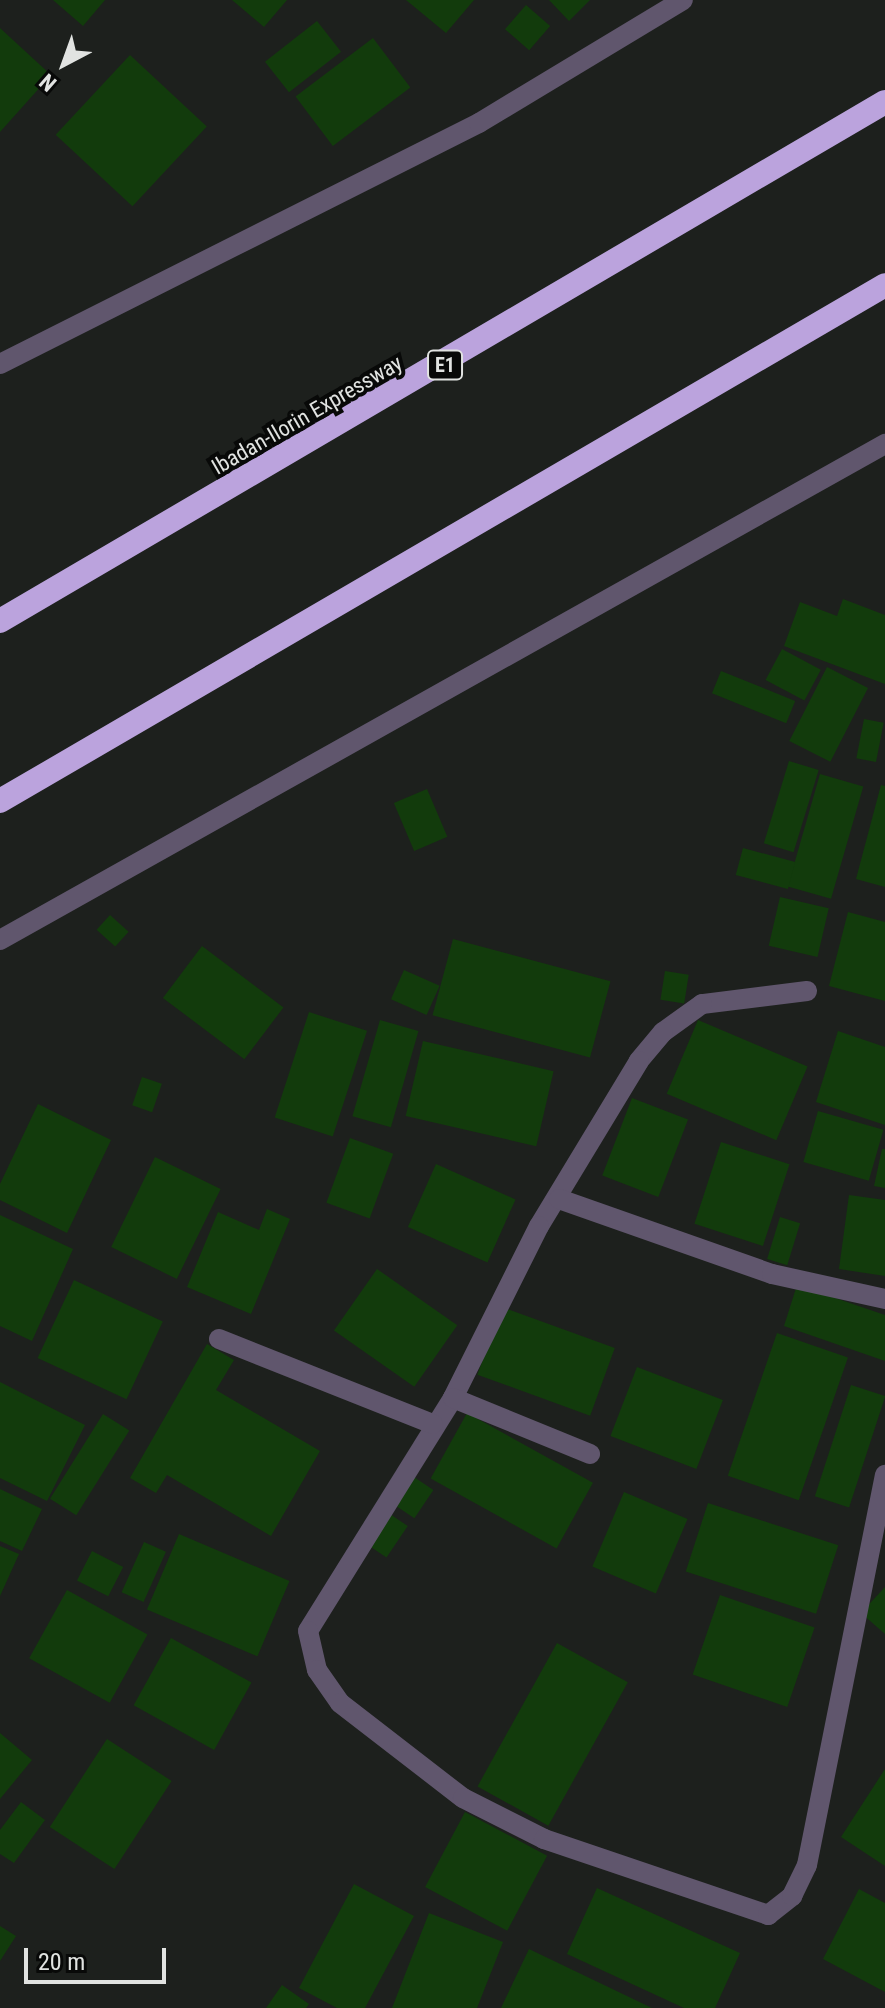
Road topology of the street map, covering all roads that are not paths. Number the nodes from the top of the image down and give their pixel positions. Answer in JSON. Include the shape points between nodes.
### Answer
{"nodes":[{"id":1,"x":683,"y":0,"type":"edge"},
{"id":2,"x":885,"y":102,"type":"edge"},
{"id":3,"x":885,"y":285,"type":"edge"},
{"id":4,"x":0,"y":364,"type":"edge"},
{"id":5,"x":885,"y":444,"type":"edge"},
{"id":6,"x":0,"y":621,"type":"edge"},
{"id":7,"x":0,"y":801,"type":"edge"},
{"id":8,"x":0,"y":940,"type":"edge"},
{"id":9,"x":807,"y":991,"type":"dead end"},
{"id":10,"x":559,"y":1199,"type":"junction"},
{"id":11,"x":885,"y":1299,"type":"edge"},
{"id":12,"x":219,"y":1339,"type":"dead end"},
{"id":13,"x":453,"y":1398,"type":"junction"},
{"id":14,"x":433,"y":1424,"type":"junction"},
{"id":15,"x":590,"y":1454,"type":"dead end"},
{"id":16,"x":885,"y":1475,"type":"edge"},
{"id":17,"x":882,"y":1505,"type":"edge"}],
"edges":[{"from":1,"to":4,"type":"street","via":[[479,123]]},
{"from":2,"to":6,"type":"highway","name":"Ibadan-Ilorin Expressway","number":"E1"},
{"from":3,"to":7,"type":"highway"},
{"from":5,"to":8,"type":"street"},
{"from":9,"to":10,"type":"street","via":[[702,1004],[663,1032],[639,1061]]},
{"from":10,"to":11,"type":"street","via":[[772,1274]]},
{"from":10,"to":13,"type":"street"},
{"from":12,"to":14,"type":"street"},
{"from":13,"to":14,"type":"street"},
{"from":13,"to":15,"type":"street"},
{"from":14,"to":17,"type":"street","via":[[308,1631],[317,1670],[340,1703],[463,1798],[544,1839],[768,1915],[792,1896],[807,1865]]},
{"from":16,"to":17,"type":"street"}]}
